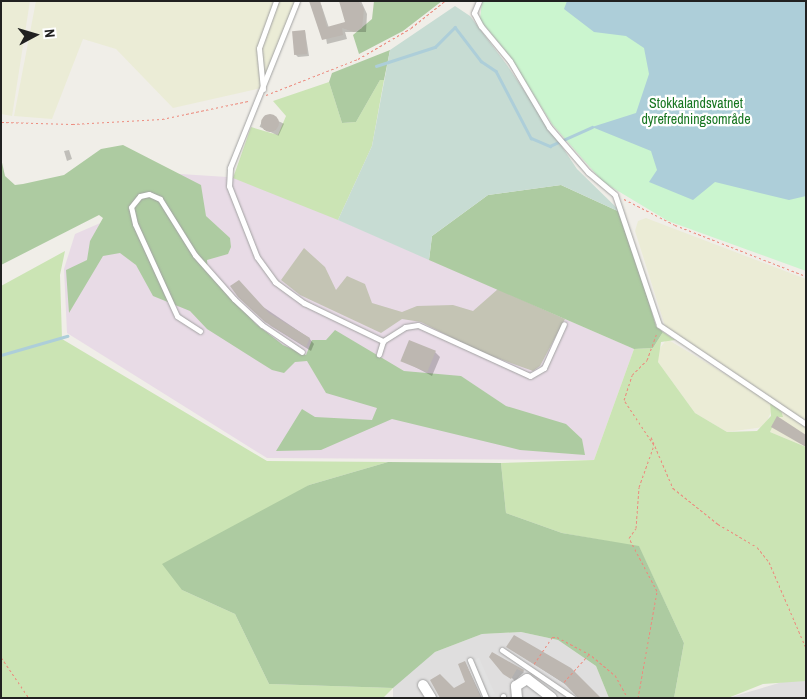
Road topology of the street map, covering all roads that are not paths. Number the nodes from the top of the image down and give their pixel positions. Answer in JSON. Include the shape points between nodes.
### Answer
{"nodes":[{"id":1,"x":276,"y":1,"type":"edge"},
{"id":2,"x":297,"y":1,"type":"edge"},
{"id":3,"x":479,"y":1,"type":"edge"},
{"id":4,"x":263,"y":89,"type":"junction"},
{"id":5,"x":564,"y":324,"type":"dead end"},
{"id":6,"x":200,"y":331,"type":"dead end"},
{"id":7,"x":384,"y":341,"type":"junction"},
{"id":8,"x":302,"y":352,"type":"dead end"},
{"id":9,"x":379,"y":354,"type":"dead end"},
{"id":10,"x":806,"y":424,"type":"edge"},
{"id":11,"x":502,"y":650,"type":"dead end"},
{"id":12,"x":470,"y":660,"type":"dead end"},
{"id":13,"x":422,"y":685,"type":"dead end"},
{"id":14,"x":570,"y":697,"type":"edge"},
{"id":15,"x":431,"y":698,"type":"edge"},
{"id":16,"x":486,"y":698,"type":"edge"},
{"id":17,"x":517,"y":698,"type":"edge"},
{"id":18,"x":552,"y":698,"type":"edge"}],
"edges":[{"from":1,"to":4,"type":"lane","via":[[259,48]]},
{"from":2,"to":4,"type":"lane"},
{"from":3,"to":10,"type":"lane","via":[[474,14],[480,26],[510,61],[549,127],[588,172],[615,195],[659,324]]},
{"from":4,"to":7,"type":"lane","via":[[229,177],[257,257],[275,282],[293,297]]},
{"from":5,"to":7,"type":"lane","via":[[544,368],[530,376],[418,325],[405,326]]},
{"from":6,"to":8,"type":"lane","via":[[177,316],[135,224],[131,207],[140,196],[149,194],[160,199],[195,255],[234,299],[262,325]]},
{"from":7,"to":9,"type":"lane"},
{"from":11,"to":14,"type":"lane","via":[[560,686]]},
{"from":12,"to":16,"type":"lane"},
{"from":13,"to":15,"type":"street"},
{"from":17,"to":18,"type":"street","via":[[516,686],[528,679]]}]}
